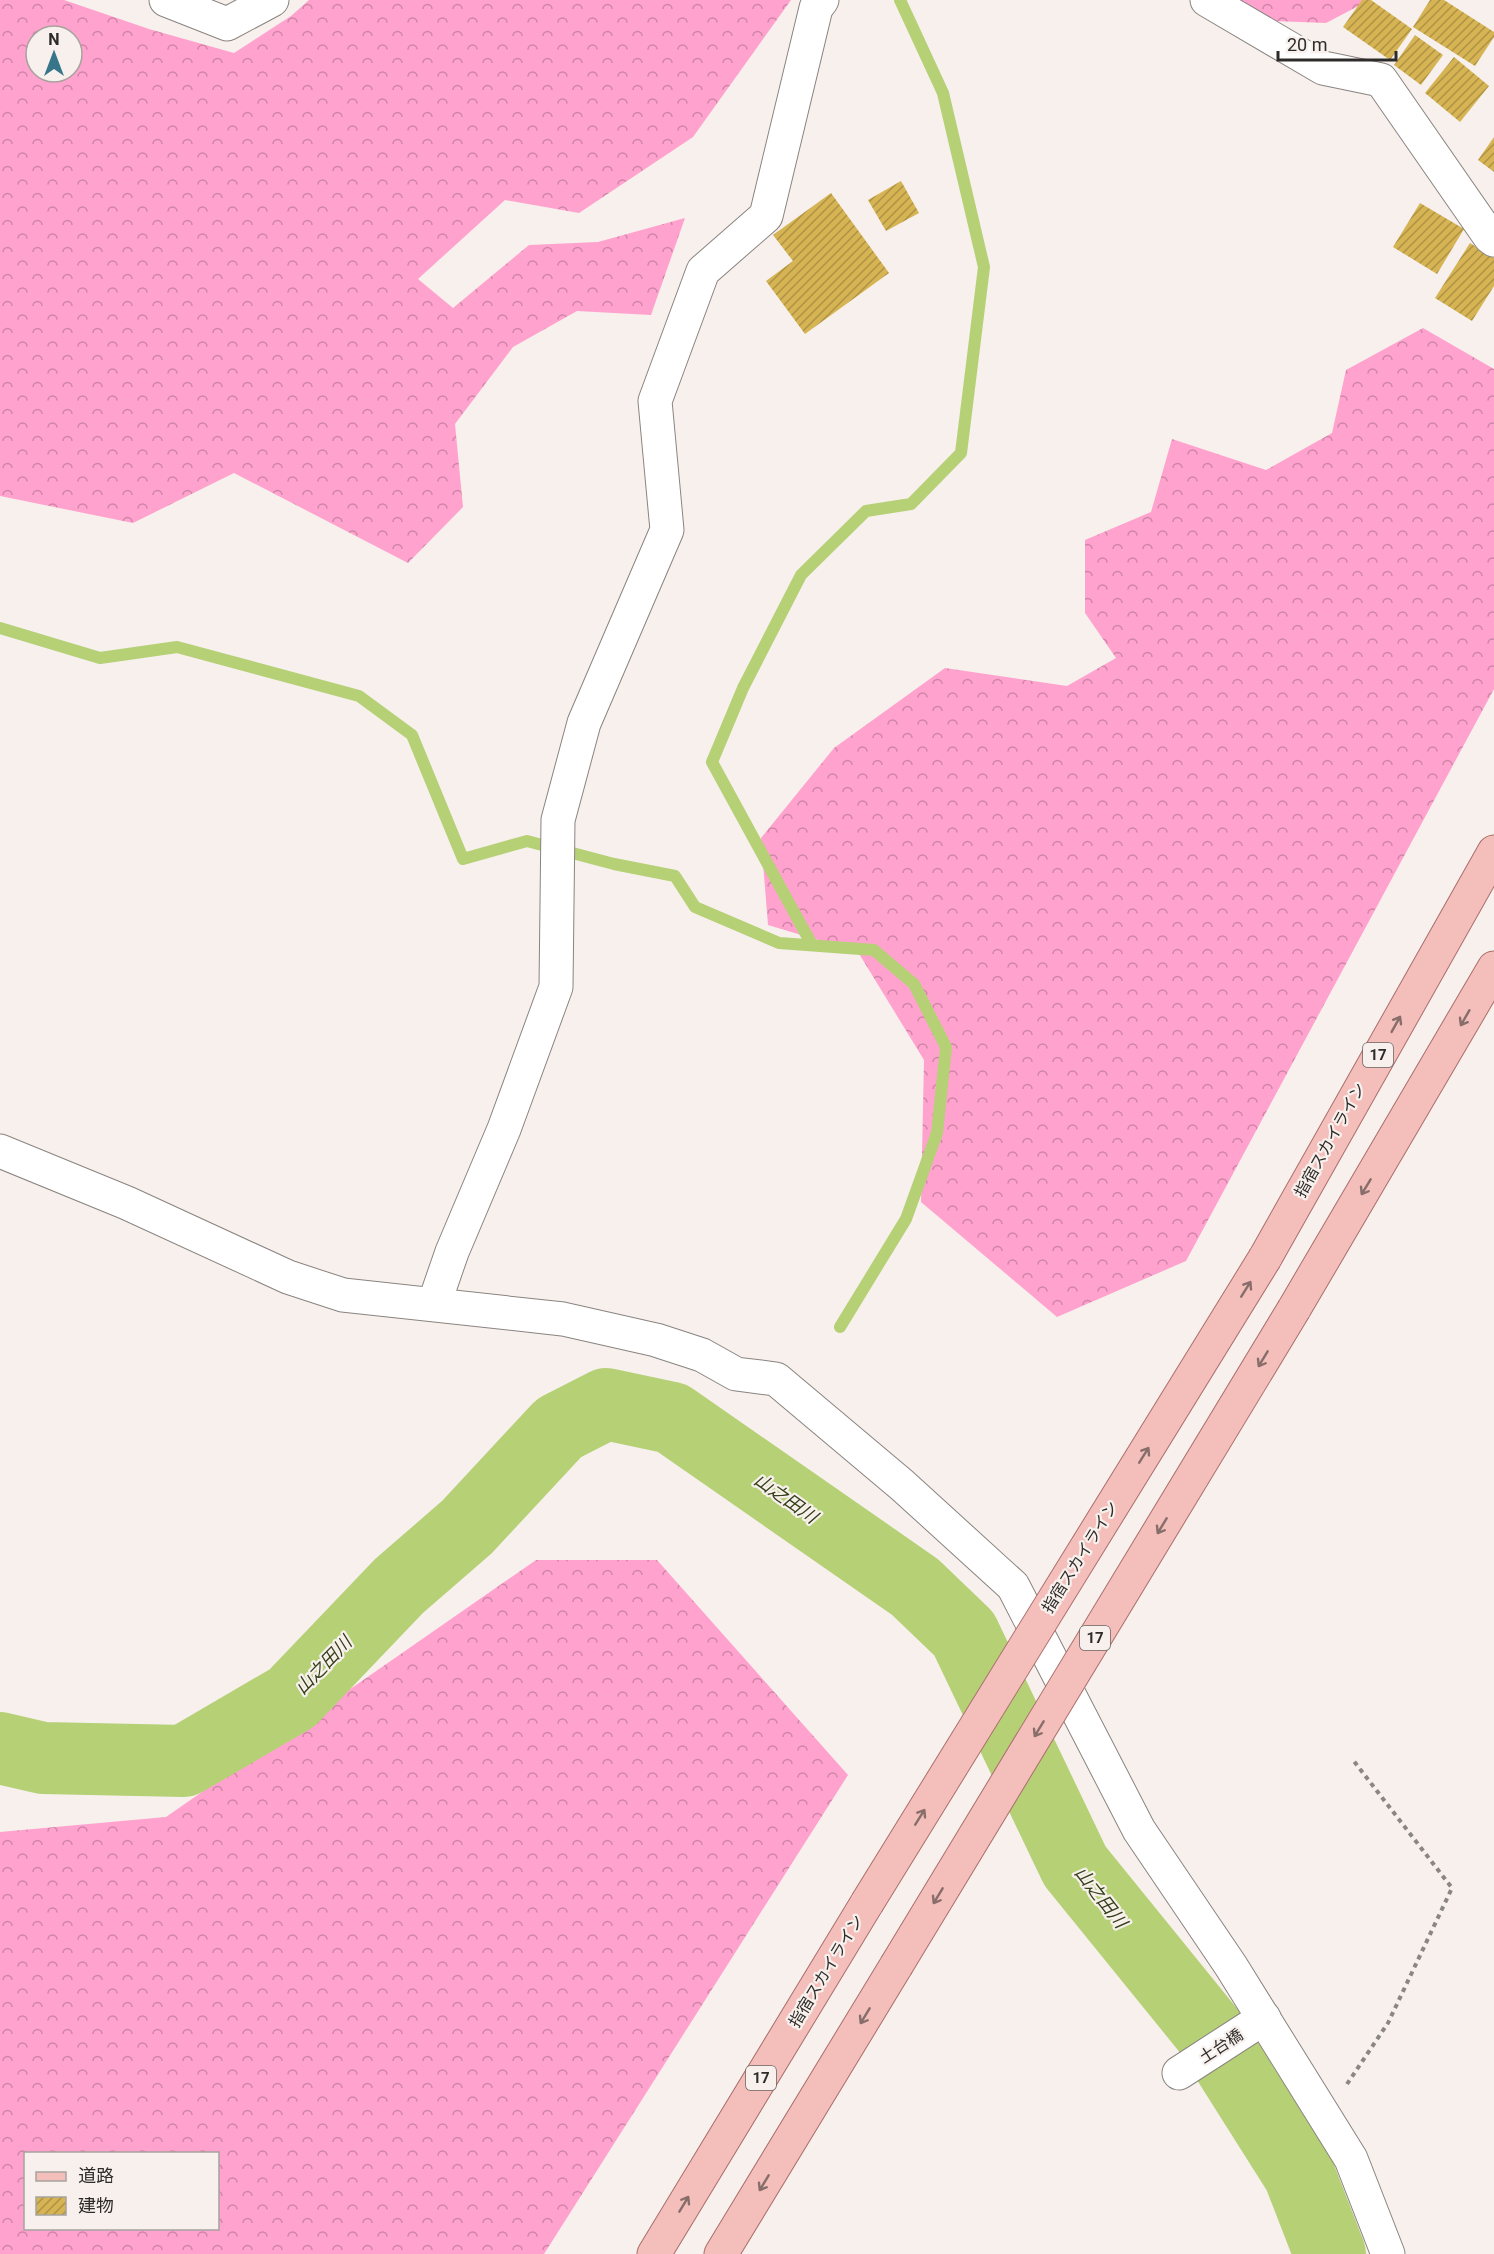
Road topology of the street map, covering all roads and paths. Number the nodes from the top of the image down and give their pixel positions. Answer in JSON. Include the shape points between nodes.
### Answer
{"nodes":[{"id":1,"x":166,"y":0,"type":"edge"},
{"id":2,"x":272,"y":0,"type":"edge"},
{"id":3,"x":822,"y":0,"type":"edge"},
{"id":4,"x":1207,"y":0,"type":"edge"},
{"id":5,"x":1494,"y":240,"type":"edge"},
{"id":6,"x":1494,"y":852,"type":"edge"},
{"id":7,"x":1494,"y":968,"type":"edge"},
{"id":8,"x":0,"y":1151,"type":"edge"},
{"id":9,"x":434,"y":1304,"type":"junction"},
{"id":10,"x":1353,"y":1760,"type":"dead end"},
{"id":11,"x":1264,"y":2018,"type":"junction"},
{"id":12,"x":1179,"y":2073,"type":"dead end"},
{"id":13,"x":1325,"y":2117,"type":"junction"},
{"id":14,"x":654,"y":2254,"type":"edge"},
{"id":15,"x":721,"y":2254,"type":"edge"},
{"id":16,"x":1388,"y":2254,"type":"edge"}],
"edges":[{"from":1,"to":2,"type":"street","via":[[227,24]]},
{"from":3,"to":9,"type":"street","via":[[816,8],[766,216],[703,271],[655,401],[667,530],[584,723],[558,820],[556,987]]},
{"from":4,"to":5,"type":"street","via":[[1323,68],[1381,80]]},
{"from":14,"to":6,"type":"main road","name":"指宿スカイライン","number":"17","one_way":true,"bridge":true,"via":[[1265,1258]]},
{"from":7,"to":15,"type":"main road","number":"17","one_way":true,"bridge":true,"via":[[1293,1309]]},
{"from":8,"to":9,"type":"street","via":[[127,1203],[288,1277],[343,1295]]},
{"from":9,"to":11,"type":"street","via":[[563,1319],[656,1340],[702,1355],[736,1374],[776,1379],[902,1485],[1013,1586],[1139,1830]]},
{"from":10,"to":13,"type":"path","via":[[1452,1888],[1388,2023]]},
{"from":11,"to":12,"type":"street","name":"土台橋"},
{"from":11,"to":13,"type":"street"},
{"from":13,"to":16,"type":"street","via":[[1351,2159]]}]}
